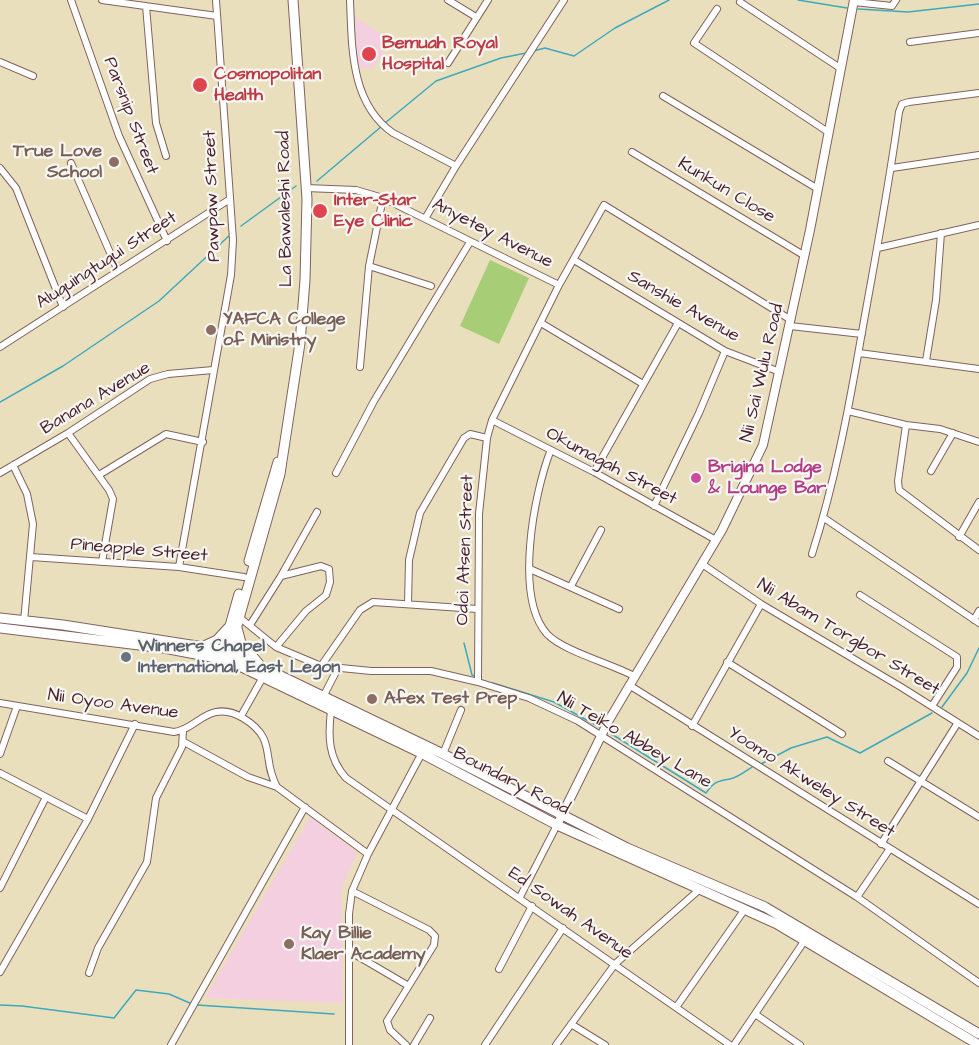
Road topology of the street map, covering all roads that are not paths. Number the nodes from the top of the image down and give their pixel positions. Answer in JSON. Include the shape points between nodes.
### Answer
{"nodes":[{"id":1,"x":71,"y":0,"type":"edge"},
{"id":2,"x":102,"y":0,"type":"edge"},
{"id":3,"x":216,"y":0,"type":"edge"},
{"id":4,"x":293,"y":0,"type":"edge"},
{"id":5,"x":350,"y":0,"type":"edge"},
{"id":6,"x":448,"y":0,"type":"edge"},
{"id":7,"x":488,"y":0,"type":"edge"},
{"id":8,"x":564,"y":0,"type":"edge"},
{"id":9,"x":896,"y":0,"type":"edge"},
{"id":10,"x":854,"y":1,"type":"edge"},
{"id":11,"x":740,"y":2,"type":"dead end"},
{"id":12,"x":146,"y":6,"type":"junction"},
{"id":13,"x":717,"y":9,"type":"dead end"},
{"id":14,"x":218,"y":16,"type":"junction"},
{"id":15,"x":476,"y":17,"type":"junction"},
{"id":16,"x":979,"y":33,"type":"edge"},
{"id":17,"x":910,"y":42,"type":"dead end"},
{"id":18,"x":0,"y":62,"type":"edge"},
{"id":19,"x":448,"y":63,"type":"dead end"},
{"id":20,"x":840,"y":68,"type":"junction"},
{"id":21,"x":33,"y":76,"type":"dead end"},
{"id":22,"x":979,"y":93,"type":"edge"},
{"id":23,"x":663,"y":96,"type":"dead end"},
{"id":24,"x":828,"y":132,"type":"junction"},
{"id":25,"x":632,"y":152,"type":"dead end"},
{"id":26,"x":979,"y":155,"type":"edge"},
{"id":27,"x":166,"y":156,"type":"dead end"},
{"id":28,"x":71,"y":163,"type":"dead end"},
{"id":29,"x":456,"y":166,"type":"junction"},
{"id":30,"x":0,"y":168,"type":"edge"},
{"id":31,"x":892,"y":168,"type":"junction"},
{"id":32,"x":306,"y":188,"type":"junction"},
{"id":33,"x":818,"y":189,"type":"junction"},
{"id":34,"x":383,"y":198,"type":"junction"},
{"id":35,"x":230,"y":199,"type":"junction"},
{"id":36,"x":426,"y":217,"type":"junction"},
{"id":37,"x":979,"y":225,"type":"edge"},
{"id":38,"x":942,"y":233,"type":"junction"},
{"id":39,"x":166,"y":241,"type":"junction"},
{"id":40,"x":470,"y":242,"type":"junction"},
{"id":41,"x":878,"y":248,"type":"junction"},
{"id":42,"x":805,"y":256,"type":"junction"},
{"id":43,"x":574,"y":260,"type":"junction"},
{"id":44,"x":369,"y":266,"type":"junction"},
{"id":45,"x":118,"y":272,"type":"junction"},
{"id":46,"x":559,"y":285,"type":"junction"},
{"id":47,"x":431,"y":286,"type":"dead end"},
{"id":48,"x":63,"y":307,"type":"junction"},
{"id":49,"x":541,"y":323,"type":"junction"},
{"id":50,"x":678,"y":323,"type":"junction"},
{"id":51,"x":790,"y":323,"type":"junction"},
{"id":52,"x":862,"y":334,"type":"junction"},
{"id":53,"x":0,"y":347,"type":"edge"},
{"id":54,"x":725,"y":351,"type":"junction"},
{"id":55,"x":859,"y":353,"type":"junction"},
{"id":56,"x":926,"y":362,"type":"junction"},
{"id":57,"x":360,"y":367,"type":"dead end"},
{"id":58,"x":979,"y":369,"type":"edge"},
{"id":59,"x":213,"y":370,"type":"junction"},
{"id":60,"x":780,"y":372,"type":"junction"},
{"id":61,"x":643,"y":384,"type":"junction"},
{"id":62,"x":848,"y":411,"type":"junction"},
{"id":63,"x":492,"y":420,"type":"junction"},
{"id":64,"x":906,"y":425,"type":"junction"},
{"id":65,"x":68,"y":433,"type":"junction"},
{"id":66,"x":953,"y":433,"type":"junction"},
{"id":67,"x":487,"y":438,"type":"junction"},
{"id":68,"x":203,"y":442,"type":"junction"},
{"id":69,"x":979,"y":442,"type":"edge"},
{"id":70,"x":283,"y":452,"type":"junction"},
{"id":71,"x":550,"y":452,"type":"junction"},
{"id":72,"x":13,"y":465,"type":"junction"},
{"id":73,"x":931,"y":471,"type":"dead end"},
{"id":74,"x":0,"y":472,"type":"edge"},
{"id":75,"x":594,"y":472,"type":"junction"},
{"id":76,"x":336,"y":473,"type":"dead end"},
{"id":77,"x":99,"y":475,"type":"junction"},
{"id":78,"x":979,"y":502,"type":"edge"},
{"id":79,"x":654,"y":506,"type":"junction"},
{"id":80,"x":317,"y":512,"type":"dead end"},
{"id":81,"x":824,"y":518,"type":"junction"},
{"id":82,"x":601,"y":530,"type":"dead end"},
{"id":83,"x":959,"y":537,"type":"junction"},
{"id":84,"x":716,"y":540,"type":"junction"},
{"id":85,"x":979,"y":550,"type":"edge"},
{"id":86,"x":812,"y":554,"type":"dead end"},
{"id":87,"x":31,"y":557,"type":"junction"},
{"id":88,"x":102,"y":562,"type":"junction"},
{"id":89,"x":702,"y":564,"type":"junction"},
{"id":90,"x":179,"y":567,"type":"junction"},
{"id":91,"x":530,"y":569,"type":"junction"},
{"id":92,"x":282,"y":576,"type":"junction"},
{"id":93,"x":244,"y":577,"type":"junction"},
{"id":94,"x":572,"y":586,"type":"junction"},
{"id":95,"x":860,"y":596,"type":"dead end"},
{"id":96,"x":408,"y":604,"type":"junction"},
{"id":97,"x":761,"y":604,"type":"junction"},
{"id":98,"x":477,"y":609,"type":"junction"},
{"id":99,"x":619,"y":609,"type":"dead end"},
{"id":100,"x":979,"y":611,"type":"edge"},
{"id":101,"x":0,"y":618,"type":"edge"},
{"id":102,"x":24,"y":621,"type":"junction"},
{"id":103,"x":976,"y":621,"type":"edge"},
{"id":104,"x":235,"y":623,"type":"junction"},
{"id":105,"x":250,"y":625,"type":"junction"},
{"id":106,"x":0,"y":628,"type":"edge"},
{"id":107,"x":204,"y":645,"type":"junction"},
{"id":108,"x":276,"y":647,"type":"junction"},
{"id":109,"x":225,"y":654,"type":"junction"},
{"id":110,"x":727,"y":662,"type":"junction"},
{"id":111,"x":321,"y":666,"type":"junction"},
{"id":112,"x":339,"y":668,"type":"junction"},
{"id":113,"x":263,"y":672,"type":"junction"},
{"id":114,"x":634,"y":676,"type":"junction"},
{"id":115,"x":479,"y":678,"type":"junction"},
{"id":116,"x":628,"y":684,"type":"junction"},
{"id":117,"x":323,"y":697,"type":"junction"},
{"id":118,"x":0,"y":703,"type":"edge"},
{"id":119,"x":17,"y":706,"type":"junction"},
{"id":120,"x":932,"y":706,"type":"junction"},
{"id":121,"x":331,"y":710,"type":"junction"},
{"id":122,"x":461,"y":710,"type":"dead end"},
{"id":123,"x":241,"y":716,"type":"junction"},
{"id":124,"x":135,"y":724,"type":"junction"},
{"id":125,"x":957,"y":724,"type":"junction"},
{"id":126,"x":692,"y":726,"type":"junction"},
{"id":127,"x":183,"y":731,"type":"junction"},
{"id":128,"x":843,"y":734,"type":"dead end"},
{"id":129,"x":601,"y":736,"type":"junction"},
{"id":130,"x":979,"y":736,"type":"edge"},
{"id":131,"x":184,"y":742,"type":"junction"},
{"id":132,"x":423,"y":750,"type":"junction"},
{"id":133,"x":0,"y":753,"type":"edge"},
{"id":134,"x":443,"y":754,"type":"junction"},
{"id":135,"x":888,"y":761,"type":"dead end"},
{"id":136,"x":0,"y":773,"type":"edge"},
{"id":137,"x":922,"y":780,"type":"junction"},
{"id":138,"x":277,"y":787,"type":"junction"},
{"id":139,"x":46,"y":797,"type":"junction"},
{"id":140,"x":305,"y":807,"type":"junction"},
{"id":141,"x":390,"y":810,"type":"junction"},
{"id":142,"x":561,"y":815,"type":"junction"},
{"id":143,"x":979,"y":817,"type":"edge"},
{"id":144,"x":88,"y":819,"type":"junction"},
{"id":145,"x":557,"y":825,"type":"junction"},
{"id":146,"x":881,"y":844,"type":"junction"},
{"id":147,"x":889,"y":850,"type":"junction"},
{"id":148,"x":368,"y":854,"type":"junction"},
{"id":149,"x":0,"y":888,"type":"edge"},
{"id":150,"x":700,"y":889,"type":"junction"},
{"id":151,"x":352,"y":891,"type":"junction"},
{"id":152,"x":520,"y":897,"type":"junction"},
{"id":153,"x":857,"y":897,"type":"junction"},
{"id":154,"x":979,"y":904,"type":"edge"},
{"id":155,"x":532,"y":906,"type":"junction"},
{"id":156,"x":745,"y":909,"type":"junction"},
{"id":157,"x":563,"y":928,"type":"junction"},
{"id":158,"x":805,"y":940,"type":"junction"},
{"id":159,"x":349,"y":951,"type":"junction"},
{"id":160,"x":3,"y":963,"type":"edge"},
{"id":161,"x":615,"y":964,"type":"junction"},
{"id":162,"x":499,"y":969,"type":"dead end"},
{"id":163,"x":0,"y":972,"type":"edge"},
{"id":164,"x":90,"y":973,"type":"dead end"},
{"id":165,"x":979,"y":982,"type":"edge"},
{"id":166,"x":407,"y":985,"type":"junction"},
{"id":167,"x":677,"y":1006,"type":"junction"},
{"id":168,"x":755,"y":1014,"type":"junction"},
{"id":169,"x":430,"y":1018,"type":"dead end"},
{"id":170,"x":571,"y":1024,"type":"junction"},
{"id":171,"x":979,"y":1034,"type":"edge"},
{"id":172,"x":973,"y":1044,"type":"edge"},
{"id":173,"x":171,"y":1045,"type":"edge"},
{"id":174,"x":349,"y":1045,"type":"edge"},
{"id":175,"x":406,"y":1045,"type":"edge"},
{"id":176,"x":414,"y":1045,"type":"edge"},
{"id":177,"x":485,"y":1045,"type":"edge"},
{"id":178,"x":556,"y":1045,"type":"edge"},
{"id":179,"x":605,"y":1045,"type":"edge"},
{"id":180,"x":732,"y":1045,"type":"edge"},
{"id":181,"x":800,"y":1045,"type":"edge"}],
"edges":[{"from":1,"to":39,"type":"street","name":"Parsnip Street","via":[[118,136]]},
{"from":2,"to":12,"type":"street"},
{"from":3,"to":14,"type":"street","name":"Pawpaw Street"},
{"from":4,"to":32,"type":"main road","name":"La Bawaleshi Road"},
{"from":5,"to":29,"type":"street","via":[[355,72],[362,93],[385,127]]},
{"from":6,"to":15,"type":"street"},
{"from":7,"to":15,"type":"street"},
{"from":8,"to":29,"type":"street"},
{"from":9,"to":10,"type":"street","via":[[892,6]]},
{"from":10,"to":20,"type":"street","name":"Nii Sai Wulu Road"},
{"from":11,"to":20,"type":"street"},
{"from":12,"to":14,"type":"street"},
{"from":12,"to":27,"type":"street","via":[[156,123]]},
{"from":13,"to":24,"type":"street","via":[[694,43]]},
{"from":14,"to":35,"type":"street","name":"Pawpaw Street"},
{"from":15,"to":19,"type":"street"},
{"from":16,"to":17,"type":"street"},
{"from":18,"to":21,"type":"street"},
{"from":20,"to":24,"type":"street","name":"Nii Sai Wulu Road"},
{"from":22,"to":31,"type":"street","via":[[902,104]]},
{"from":23,"to":33,"type":"street"},
{"from":24,"to":33,"type":"street","name":"Nii Sai Wulu Road"},
{"from":25,"to":42,"type":"street","name":"Kunkun Close"},
{"from":26,"to":31,"type":"street"},
{"from":28,"to":45,"type":"street"},
{"from":29,"to":36,"type":"street"},
{"from":30,"to":48,"type":"street","via":[[16,188]]},
{"from":31,"to":41,"type":"street"},
{"from":32,"to":34,"type":"street","name":"Anyetey Avenue","via":[[356,190]]},
{"from":32,"to":70,"type":"main road","name":"La Bawaleshi Road","via":[[300,343]]},
{"from":33,"to":42,"type":"street","name":"Nii Sai Wulu Road"},
{"from":34,"to":36,"type":"street","name":"Anyetey Avenue"},
{"from":34,"to":44,"type":"street"},
{"from":35,"to":39,"type":"street","name":"Aluguingtugui Street"},
{"from":35,"to":59,"type":"street","name":"Pawpaw Street","via":[[231,275]]},
{"from":36,"to":40,"type":"street","name":"Anyetey Avenue"},
{"from":37,"to":38,"type":"street"},
{"from":38,"to":41,"type":"street"},
{"from":38,"to":56,"type":"street"},
{"from":39,"to":45,"type":"street","name":"Aluguingtugui Street"},
{"from":40,"to":46,"type":"street","name":"Anyetey Avenue"},
{"from":40,"to":76,"type":"street","via":[[370,408]]},
{"from":41,"to":52,"type":"street"},
{"from":42,"to":51,"type":"street","name":"Nii Sai Wulu Road"},
{"from":43,"to":46,"type":"street","name":"Odoi Atsen Street"},
{"from":43,"to":50,"type":"street","name":"Sanshie Avenue"},
{"from":43,"to":51,"type":"street","name":"Odoi Atsen Street","via":[[604,205]]},
{"from":44,"to":47,"type":"street"},
{"from":44,"to":57,"type":"street"},
{"from":45,"to":48,"type":"street","name":"Aluguingtugui Street"},
{"from":46,"to":49,"type":"street","name":"Odoi Atsen Street"},
{"from":48,"to":53,"type":"street","name":"Aluguingtugui Street"},
{"from":49,"to":61,"type":"street"},
{"from":49,"to":63,"type":"street","name":"Odoi Atsen Street"},
{"from":50,"to":54,"type":"street","name":"Sanshie Avenue"},
{"from":50,"to":61,"type":"street"},
{"from":51,"to":52,"type":"street"},
{"from":51,"to":60,"type":"street","name":"Nii Sai Wulu Road"},
{"from":52,"to":55,"type":"street"},
{"from":54,"to":60,"type":"street","name":"Sanshie Avenue"},
{"from":54,"to":79,"type":"street"},
{"from":55,"to":56,"type":"street"},
{"from":55,"to":62,"type":"street"},
{"from":56,"to":58,"type":"street"},
{"from":59,"to":65,"type":"street","name":"Banana Avenue","via":[[150,380]]},
{"from":59,"to":68,"type":"street","name":"Pawpaw Street"},
{"from":60,"to":84,"type":"street","name":"Nii Sai Wulu Road","via":[[763,445]]},
{"from":61,"to":75,"type":"street"},
{"from":62,"to":64,"type":"street"},
{"from":62,"to":81,"type":"street"},
{"from":63,"to":67,"type":"street","name":"Odoi Atsen Street"},
{"from":63,"to":71,"type":"street","name":"Okumagah Street"},
{"from":64,"to":66,"type":"street"},
{"from":64,"to":83,"type":"street","via":[[899,490]]},
{"from":65,"to":72,"type":"street","name":"Banana Avenue"},
{"from":65,"to":77,"type":"street"},
{"from":66,"to":69,"type":"street"},
{"from":66,"to":73,"type":"street"},
{"from":67,"to":96,"type":"street","via":[[470,434],[464,438],[423,506],[409,560]]},
{"from":67,"to":98,"type":"street","name":"Odoi Atsen Street","via":[[479,514]]},
{"from":68,"to":77,"type":"street","via":[[166,434]]},
{"from":68,"to":90,"type":"street","name":"Pawpaw Street"},
{"from":70,"to":93,"type":"main road","name":"La Bawaleshi Road"},
{"from":70,"to":104,"type":"main road","name":"La Bawaleshi Road","via":[[280,474]]},
{"from":71,"to":75,"type":"street","name":"Okumagah Street"},
{"from":71,"to":91,"type":"street","via":[[539,482]]},
{"from":72,"to":74,"type":"street","name":"Banana Avenue"},
{"from":72,"to":87,"type":"street","via":[[31,509]]},
{"from":75,"to":79,"type":"street","name":"Okumagah Street"},
{"from":77,"to":88,"type":"street","via":[[113,499]]},
{"from":78,"to":83,"type":"street"},
{"from":79,"to":84,"type":"street","name":"Okumagah Street"},
{"from":80,"to":92,"type":"street"},
{"from":81,"to":86,"type":"street"},
{"from":81,"to":103,"type":"street"},
{"from":82,"to":94,"type":"street"},
{"from":83,"to":85,"type":"street"},
{"from":84,"to":89,"type":"street","name":"Nii Sai Wulu Road"},
{"from":87,"to":88,"type":"street","name":"Pineapple Street"},
{"from":87,"to":102,"type":"street"},
{"from":88,"to":90,"type":"street","name":"Pineapple Street"},
{"from":89,"to":97,"type":"street","name":"Nii Abam Torgbor Street"},
{"from":89,"to":114,"type":"street","name":"Nii Sai Wulu Road"},
{"from":90,"to":93,"type":"street","name":"Pineapple Street"},
{"from":91,"to":94,"type":"street"},
{"from":91,"to":114,"type":"street","via":[[531,603],[548,634]]},
{"from":92,"to":105,"type":"street"},
{"from":92,"to":108,"type":"street","via":[[321,566],[330,569],[326,596],[306,610]]},
{"from":93,"to":104,"type":"main road","name":"La Bawaleshi Road"},
{"from":94,"to":99,"type":"street"},
{"from":95,"to":120,"type":"street","via":[[957,657],[957,667]]},
{"from":96,"to":98,"type":"street"},
{"from":96,"to":111,"type":"street","via":[[367,605]]},
{"from":97,"to":110,"type":"street"},
{"from":97,"to":120,"type":"street","name":"Nii Abam Torgbor Street"},
{"from":98,"to":115,"type":"street","name":"Odoi Atsen Street"},
{"from":100,"to":103,"type":"street"},
{"from":101,"to":102,"type":"main road","name":"Boundary Road"},
{"from":102,"to":107,"type":"main road","name":"Boundary Road"},
{"from":104,"to":105,"type":"street","name":"Nii Teiko Abbey Lane"},
{"from":104,"to":107,"type":"main road","via":[[217,640]]},
{"from":104,"to":109,"type":"main road","name":"La Bawaleshi Road"},
{"from":104,"to":113,"type":"main road","via":[[241,643]]},
{"from":105,"to":108,"type":"street","name":"Nii Teiko Abbey Lane"},
{"from":106,"to":109,"type":"main road","name":"Boundary Road"},
{"from":107,"to":109,"type":"main road","name":"Boundary Road"},
{"from":108,"to":111,"type":"street","name":"Nii Teiko Abbey Lane"},
{"from":109,"to":113,"type":"main road","name":"Boundary Road"},
{"from":110,"to":126,"type":"street"},
{"from":110,"to":128,"type":"street"},
{"from":111,"to":112,"type":"street","name":"Nii Teiko Abbey Lane"},
{"from":112,"to":115,"type":"street","name":"Nii Teiko Abbey Lane","via":[[431,671]]},
{"from":112,"to":117,"type":"street"},
{"from":113,"to":117,"type":"main road","name":"Boundary Road"},
{"from":113,"to":121,"type":"main road","name":"Boundary Road"},
{"from":113,"to":123,"type":"street"},
{"from":114,"to":116,"type":"street","name":"Nii Sai Wulu Road"},
{"from":115,"to":129,"type":"street","name":"Nii Teiko Abbey Lane","via":[[578,721]]},
{"from":116,"to":126,"type":"street","name":"Yoomo Akweley Street"},
{"from":116,"to":129,"type":"street","name":"Nii Sai Wulu Road"},
{"from":117,"to":132,"type":"main road","name":"Boundary Road"},
{"from":118,"to":119,"type":"street","name":"Nii Oyoo Avenue"},
{"from":119,"to":124,"type":"street","name":"Nii Oyoo Avenue"},
{"from":119,"to":133,"type":"street"},
{"from":120,"to":125,"type":"street","name":"Nii Abam Torgbor Street"},
{"from":121,"to":132,"type":"main road","name":"Boundary Road"},
{"from":121,"to":141,"type":"street","name":"Ed Sowah Avenue","via":[[328,729],[334,765]]},
{"from":122,"to":134,"type":"street"},
{"from":123,"to":127,"type":"street","name":"Nii Oyoo Avenue","via":[[229,711],[216,712]]},
{"from":123,"to":138,"type":"street","via":[[264,735]]},
{"from":124,"to":127,"type":"street","name":"Nii Oyoo Avenue"},
{"from":124,"to":144,"type":"street"},
{"from":125,"to":130,"type":"street","name":"Nii Abam Torgbor Street"},
{"from":125,"to":137,"type":"street"},
{"from":126,"to":146,"type":"street","name":"Yoomo Akweley Street"},
{"from":127,"to":131,"type":"street"},
{"from":129,"to":142,"type":"street","name":"Nii Sai Wulu Road"},
{"from":129,"to":153,"type":"street","name":"Nii Teiko Abbey Lane"},
{"from":131,"to":138,"type":"street","via":[[249,777]]},
{"from":131,"to":164,"type":"street","via":[[156,798],[147,862],[98,948]]},
{"from":132,"to":134,"type":"main road","name":"Boundary Road"},
{"from":132,"to":141,"type":"street"},
{"from":132,"to":145,"type":"main road","name":"Boundary Road"},
{"from":134,"to":142,"type":"main road","name":"Boundary Road"},
{"from":135,"to":137,"type":"street"},
{"from":136,"to":139,"type":"street"},
{"from":137,"to":143,"type":"street"},
{"from":137,"to":146,"type":"street"},
{"from":138,"to":140,"type":"street"},
{"from":139,"to":144,"type":"street"},
{"from":139,"to":149,"type":"street"},
{"from":140,"to":148,"type":"street"},
{"from":140,"to":173,"type":"street"},
{"from":141,"to":148,"type":"street"},
{"from":141,"to":152,"type":"street","name":"Ed Sowah Avenue"},
{"from":142,"to":145,"type":"street","name":"Nii Sai Wulu Road"},
{"from":142,"to":171,"type":"main road","name":"Boundary Road","via":[[765,907]]},
{"from":144,"to":160,"type":"street"},
{"from":145,"to":150,"type":"main road","name":"Boundary Road"},
{"from":145,"to":152,"type":"street"},
{"from":146,"to":147,"type":"street","name":"Yoomo Akweley Street"},
{"from":147,"to":153,"type":"street"},
{"from":147,"to":154,"type":"street","name":"Yoomo Akweley Street"},
{"from":148,"to":151,"type":"street"},
{"from":150,"to":156,"type":"main road","name":"Boundary Road"},
{"from":150,"to":161,"type":"street"},
{"from":151,"to":159,"type":"street"},
{"from":151,"to":166,"type":"street","via":[[435,936],[434,945]]},
{"from":152,"to":155,"type":"street","name":"Ed Sowah Avenue"},
{"from":153,"to":165,"type":"street","name":"Nii Teiko Abbey Lane"},
{"from":155,"to":157,"type":"street","name":"Ed Sowah Avenue"},
{"from":155,"to":162,"type":"street"},
{"from":156,"to":158,"type":"main road","name":"Boundary Road"},
{"from":156,"to":167,"type":"street"},
{"from":157,"to":161,"type":"street","name":"Ed Sowah Avenue"},
{"from":157,"to":177,"type":"street"},
{"from":158,"to":168,"type":"street"},
{"from":158,"to":172,"type":"main road","name":"Boundary Road"},
{"from":159,"to":166,"type":"street"},
{"from":159,"to":174,"type":"street"},
{"from":160,"to":163,"type":"street"},
{"from":161,"to":167,"type":"street","name":"Ed Sowah Avenue"},
{"from":161,"to":170,"type":"street"},
{"from":166,"to":175,"type":"street","via":[[387,1021],[390,1030]]},
{"from":167,"to":180,"type":"street","name":"Ed Sowah Avenue"},
{"from":168,"to":180,"type":"street"},
{"from":168,"to":181,"type":"street"},
{"from":169,"to":176,"type":"street"},
{"from":170,"to":178,"type":"street"},
{"from":170,"to":179,"type":"street"}]}
